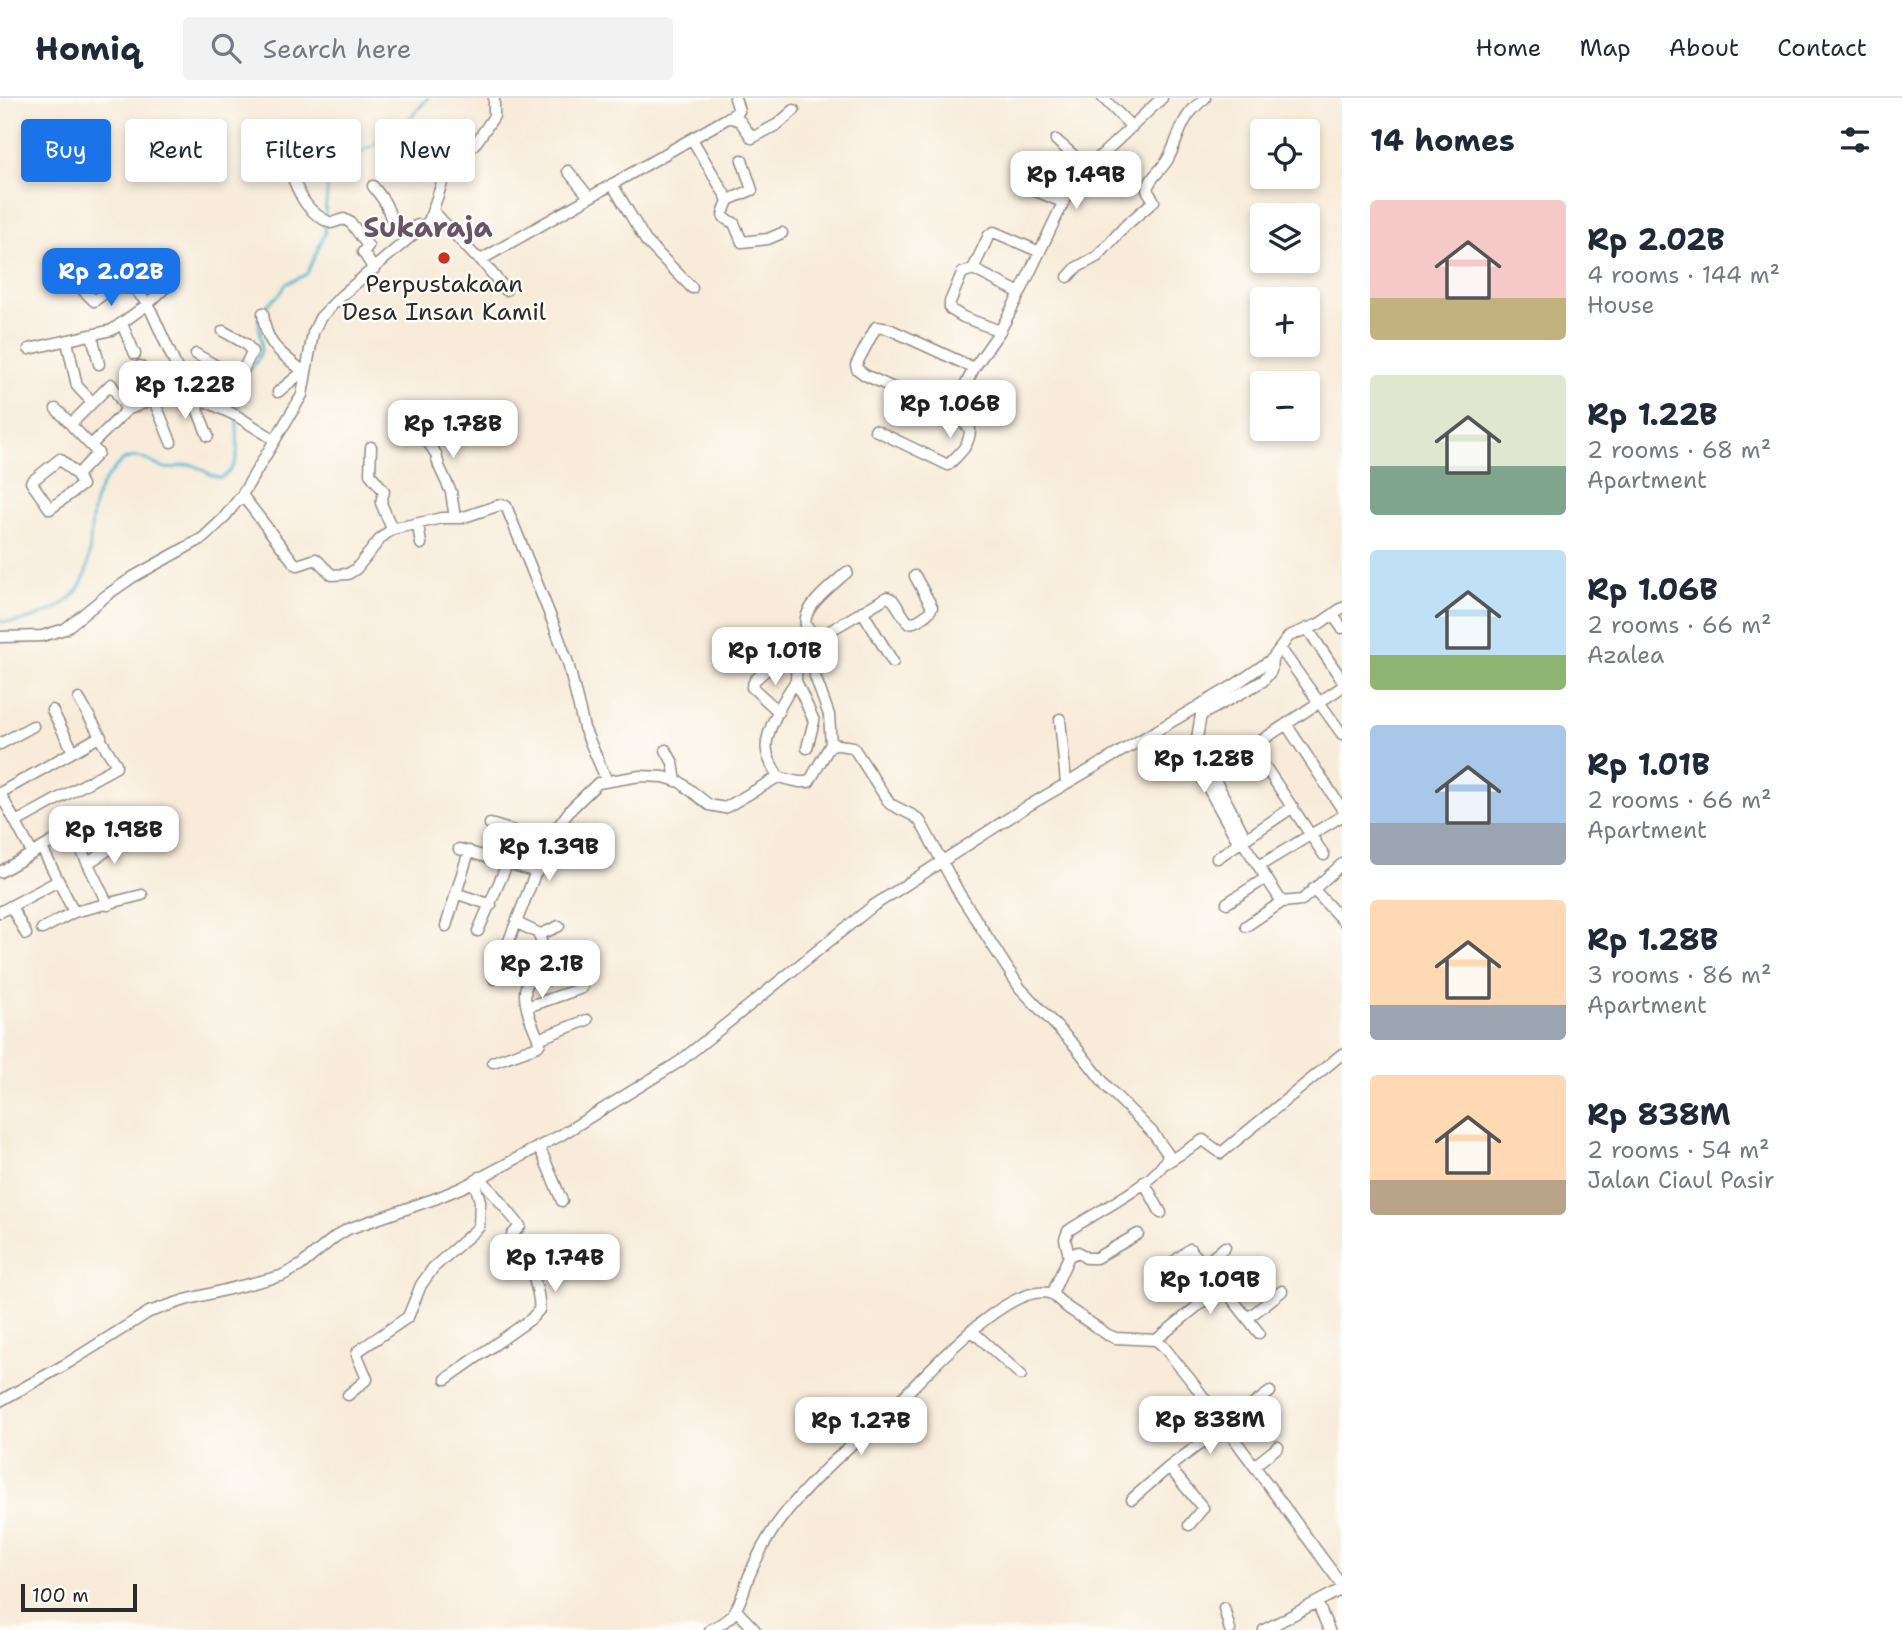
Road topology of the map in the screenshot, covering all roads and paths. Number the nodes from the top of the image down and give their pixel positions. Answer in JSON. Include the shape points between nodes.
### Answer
{"nodes":[{"id":1,"x":494,"y":98,"type":"edge"},
{"id":2,"x":734,"y":98,"type":"edge"},
{"id":3,"x":1103,"y":98,"type":"edge"},
{"id":4,"x":1162,"y":98,"type":"edge"},
{"id":5,"x":1205,"y":98,"type":"edge"},
{"id":6,"x":794,"y":110,"type":"dead end"},
{"id":7,"x":729,"y":117,"type":"junction"},
{"id":8,"x":1132,"y":127,"type":"junction"},
{"id":9,"x":692,"y":139,"type":"junction"},
{"id":10,"x":1056,"y":140,"type":"dead end"},
{"id":11,"x":742,"y":160,"type":"dead end"},
{"id":12,"x":1088,"y":168,"type":"junction"},
{"id":13,"x":568,"y":171,"type":"dead end"},
{"id":14,"x":294,"y":182,"type":"edge"},
{"id":15,"x":612,"y":184,"type":"junction"},
{"id":16,"x":373,"y":186,"type":"dead end"},
{"id":17,"x":1036,"y":191,"type":"dead end"},
{"id":18,"x":589,"y":197,"type":"junction"},
{"id":19,"x":728,"y":200,"type":"junction"},
{"id":20,"x":1062,"y":202,"type":"junction"},
{"id":21,"x":434,"y":212,"type":"junction"},
{"id":22,"x":424,"y":226,"type":"junction"},
{"id":23,"x":782,"y":233,"type":"dead end"},
{"id":24,"x":1040,"y":252,"type":"junction"},
{"id":25,"x":480,"y":259,"type":"junction"},
{"id":26,"x":374,"y":269,"type":"junction"},
{"id":27,"x":972,"y":269,"type":"junction"},
{"id":28,"x":1068,"y":277,"type":"dead end"},
{"id":29,"x":125,"y":278,"type":"junction"},
{"id":30,"x":77,"y":285,"type":"dead end"},
{"id":31,"x":692,"y":288,"type":"dead end"},
{"id":32,"x":506,"y":290,"type":"dead end"},
{"id":33,"x":1020,"y":293,"type":"junction"},
{"id":34,"x":148,"y":304,"type":"junction"},
{"id":35,"x":263,"y":313,"type":"dead end"},
{"id":36,"x":122,"y":324,"type":"junction"},
{"id":37,"x":223,"y":331,"type":"dead end"},
{"id":38,"x":1000,"y":331,"type":"junction"},
{"id":39,"x":92,"y":335,"type":"junction"},
{"id":40,"x":67,"y":341,"type":"junction"},
{"id":41,"x":29,"y":349,"type":"dead end"},
{"id":42,"x":135,"y":354,"type":"dead end"},
{"id":43,"x":196,"y":354,"type":"dead end"},
{"id":44,"x":99,"y":364,"type":"dead end"},
{"id":45,"x":139,"y":366,"type":"dead end"},
{"id":46,"x":974,"y":368,"type":"junction"},
{"id":47,"x":306,"y":369,"type":"junction"},
{"id":48,"x":239,"y":379,"type":"junction"},
{"id":49,"x":185,"y":386,"type":"junction"},
{"id":50,"x":278,"y":392,"type":"dead end"},
{"id":51,"x":196,"y":396,"type":"junction"},
{"id":52,"x":153,"y":399,"type":"junction"},
{"id":53,"x":92,"y":402,"type":"junction"},
{"id":54,"x":56,"y":409,"type":"dead end"},
{"id":55,"x":224,"y":409,"type":"junction"},
{"id":56,"x":127,"y":410,"type":"junction"},
{"id":57,"x":951,"y":414,"type":"junction"},
{"id":58,"x":411,"y":417,"type":"dead end"},
{"id":59,"x":71,"y":424,"type":"junction"},
{"id":60,"x":875,"y":430,"type":"dead end"},
{"id":61,"x":208,"y":436,"type":"dead end"},
{"id":62,"x":275,"y":440,"type":"junction"},
{"id":63,"x":171,"y":442,"type":"dead end"},
{"id":64,"x":91,"y":445,"type":"junction"},
{"id":65,"x":371,"y":447,"type":"dead end"},
{"id":66,"x":77,"y":475,"type":"junction"},
{"id":67,"x":242,"y":495,"type":"junction"},
{"id":68,"x":455,"y":518,"type":"junction"},
{"id":69,"x":418,"y":525,"type":"junction"},
{"id":70,"x":392,"y":529,"type":"junction"},
{"id":71,"x":421,"y":544,"type":"dead end"},
{"id":72,"x":847,"y":572,"type":"dead end"},
{"id":73,"x":915,"y":576,"type":"dead end"},
{"id":74,"x":862,"y":611,"type":"junction"},
{"id":75,"x":1338,"y":611,"type":"edge"},
{"id":76,"x":1307,"y":628,"type":"junction"},
{"id":77,"x":1342,"y":628,"type":"edge"},
{"id":78,"x":0,"y":637,"type":"edge"},
{"id":79,"x":818,"y":638,"type":"junction"},
{"id":80,"x":1280,"y":648,"type":"junction"},
{"id":81,"x":797,"y":657,"type":"dead end"},
{"id":82,"x":893,"y":662,"type":"dead end"},
{"id":83,"x":774,"y":663,"type":"dead end"},
{"id":84,"x":1342,"y":680,"type":"edge"},
{"id":85,"x":796,"y":681,"type":"junction"},
{"id":86,"x":1342,"y":687,"type":"edge"},
{"id":87,"x":79,"y":699,"type":"dead end"},
{"id":88,"x":1320,"y":701,"type":"junction"},
{"id":89,"x":1203,"y":709,"type":"junction"},
{"id":90,"x":52,"y":710,"type":"dead end"},
{"id":91,"x":779,"y":712,"type":"junction"},
{"id":92,"x":1060,"y":719,"type":"dead end"},
{"id":93,"x":1286,"y":724,"type":"junction"},
{"id":94,"x":33,"y":726,"type":"dead end"},
{"id":95,"x":1341,"y":728,"type":"edge"},
{"id":96,"x":100,"y":737,"type":"junction"},
{"id":97,"x":1148,"y":739,"type":"dead end"},
{"id":98,"x":0,"y":744,"type":"edge"},
{"id":99,"x":831,"y":744,"type":"junction"},
{"id":100,"x":1191,"y":747,"type":"junction"},
{"id":101,"x":1252,"y":747,"type":"junction"},
{"id":102,"x":807,"y":748,"type":"dead end"},
{"id":103,"x":666,"y":750,"type":"dead end"},
{"id":104,"x":73,"y":751,"type":"junction"},
{"id":105,"x":1211,"y":774,"type":"junction"},
{"id":106,"x":778,"y":777,"type":"junction"},
{"id":107,"x":607,"y":781,"type":"junction"},
{"id":108,"x":676,"y":781,"type":"junction"},
{"id":109,"x":1066,"y":783,"type":"junction"},
{"id":110,"x":1293,"y":807,"type":"junction"},
{"id":111,"x":1342,"y":809,"type":"edge"},
{"id":112,"x":108,"y":810,"type":"dead end"},
{"id":113,"x":1342,"y":816,"type":"edge"},
{"id":114,"x":16,"y":822,"type":"junction"},
{"id":115,"x":490,"y":824,"type":"dead end"},
{"id":116,"x":72,"y":831,"type":"junction"},
{"id":117,"x":1311,"y":835,"type":"junction"},
{"id":118,"x":122,"y":841,"type":"dead end"},
{"id":119,"x":548,"y":841,"type":"junction"},
{"id":120,"x":1242,"y":841,"type":"junction"},
{"id":121,"x":37,"y":851,"type":"junction"},
{"id":122,"x":1324,"y":855,"type":"dead end"},
{"id":123,"x":1217,"y":858,"type":"dead end"},
{"id":124,"x":941,"y":861,"type":"junction"},
{"id":125,"x":508,"y":862,"type":"junction"},
{"id":126,"x":88,"y":863,"type":"junction"},
{"id":127,"x":1259,"y":866,"type":"junction"},
{"id":128,"x":1340,"y":869,"type":"edge"},
{"id":129,"x":0,"y":872,"type":"edge"},
{"id":130,"x":537,"y":872,"type":"junction"},
{"id":131,"x":1266,"y":878,"type":"junction"},
{"id":132,"x":58,"y":881,"type":"junction"},
{"id":133,"x":1313,"y":889,"type":"junction"},
{"id":134,"x":457,"y":894,"type":"junction"},
{"id":135,"x":142,"y":895,"type":"dead end"},
{"id":136,"x":1289,"y":901,"type":"junction"},
{"id":137,"x":1227,"y":903,"type":"dead end"},
{"id":138,"x":108,"y":905,"type":"junction"},
{"id":139,"x":491,"y":905,"type":"junction"},
{"id":140,"x":11,"y":906,"type":"junction"},
{"id":141,"x":0,"y":912,"type":"edge"},
{"id":142,"x":74,"y":912,"type":"junction"},
{"id":143,"x":1342,"y":920,"type":"edge"},
{"id":144,"x":517,"y":923,"type":"junction"},
{"id":145,"x":446,"y":926,"type":"dead end"},
{"id":146,"x":559,"y":926,"type":"dead end"},
{"id":147,"x":1246,"y":926,"type":"dead end"},
{"id":148,"x":42,"y":929,"type":"dead end"},
{"id":149,"x":478,"y":931,"type":"dead end"},
{"id":150,"x":26,"y":934,"type":"dead end"},
{"id":151,"x":539,"y":935,"type":"junction"},
{"id":152,"x":573,"y":957,"type":"dead end"},
{"id":153,"x":541,"y":968,"type":"junction"},
{"id":154,"x":494,"y":979,"type":"dead end"},
{"id":155,"x":582,"y":988,"type":"dead end"},
{"id":156,"x":527,"y":1007,"type":"junction"},
{"id":157,"x":587,"y":1020,"type":"dead end"},
{"id":158,"x":538,"y":1039,"type":"junction"},
{"id":159,"x":1342,"y":1054,"type":"edge"},
{"id":160,"x":493,"y":1062,"type":"dead end"},
{"id":161,"x":539,"y":1146,"type":"junction"},
{"id":162,"x":1166,"y":1163,"type":"junction"},
{"id":163,"x":477,"y":1179,"type":"junction"},
{"id":164,"x":1144,"y":1182,"type":"junction"},
{"id":165,"x":562,"y":1201,"type":"dead end"},
{"id":166,"x":1161,"y":1213,"type":"dead end"},
{"id":167,"x":1138,"y":1234,"type":"dead end"},
{"id":168,"x":1200,"y":1240,"type":"dead end"},
{"id":169,"x":1225,"y":1247,"type":"dead end"},
{"id":170,"x":1190,"y":1249,"type":"junction"},
{"id":171,"x":547,"y":1250,"type":"dead end"},
{"id":172,"x":1069,"y":1255,"type":"junction"},
{"id":173,"x":534,"y":1261,"type":"junction"},
{"id":174,"x":1204,"y":1265,"type":"junction"},
{"id":175,"x":1161,"y":1272,"type":"dead end"},
{"id":176,"x":1265,"y":1272,"type":"dead end"},
{"id":177,"x":1222,"y":1286,"type":"junction"},
{"id":178,"x":1177,"y":1289,"type":"dead end"},
{"id":179,"x":1282,"y":1291,"type":"dead end"},
{"id":180,"x":1052,"y":1294,"type":"junction"},
{"id":181,"x":1232,"y":1297,"type":"junction"},
{"id":182,"x":1248,"y":1318,"type":"junction"},
{"id":183,"x":971,"y":1330,"type":"junction"},
{"id":184,"x":1259,"y":1333,"type":"dead end"},
{"id":185,"x":1156,"y":1340,"type":"junction"},
{"id":186,"x":1021,"y":1376,"type":"dead end"},
{"id":187,"x":446,"y":1379,"type":"dead end"},
{"id":188,"x":1270,"y":1392,"type":"dead end"},
{"id":189,"x":348,"y":1395,"type":"dead end"},
{"id":190,"x":0,"y":1401,"type":"edge"},
{"id":191,"x":1225,"y":1426,"type":"junction"},
{"id":192,"x":1278,"y":1447,"type":"dead end"},
{"id":193,"x":1254,"y":1466,"type":"junction"},
{"id":194,"x":1169,"y":1467,"type":"junction"},
{"id":195,"x":1132,"y":1499,"type":"dead end"},
{"id":196,"x":1189,"y":1525,"type":"dead end"},
{"id":197,"x":1342,"y":1587,"type":"edge"},
{"id":198,"x":1317,"y":1602,"type":"junction"},
{"id":199,"x":1224,"y":1608,"type":"dead end"},
{"id":200,"x":736,"y":1609,"type":"junction"},
{"id":201,"x":711,"y":1630,"type":"edge"},
{"id":202,"x":755,"y":1630,"type":"edge"},
{"id":203,"x":1230,"y":1630,"type":"edge"},
{"id":204,"x":1264,"y":1630,"type":"edge"},
{"id":205,"x":1329,"y":1630,"type":"edge"}],
"edges":[{"from":1,"to":21,"type":"street","via":[[494,116],[443,180]]},
{"from":2,"to":7,"type":"street","via":[[739,111]]},
{"from":3,"to":8,"type":"street"},
{"from":4,"to":8,"type":"street"},
{"from":5,"to":28,"type":"street","via":[[1179,128],[1169,157],[1147,184],[1154,201],[1098,256]]},
{"from":6,"to":7,"type":"street","via":[[752,138],[740,121]]},
{"from":7,"to":9,"type":"street"},
{"from":8,"to":12,"type":"street"},
{"from":9,"to":15,"type":"street"},
{"from":9,"to":19,"type":"street"},
{"from":10,"to":12,"type":"street"},
{"from":11,"to":19,"type":"street","via":[[752,190]]},
{"from":12,"to":20,"type":"street"},
{"from":13,"to":18,"type":"street"},
{"from":14,"to":26,"type":"street","via":[[303,203],[321,219],[351,223],[368,246],[363,252]]},
{"from":15,"to":18,"type":"street"},
{"from":15,"to":31,"type":"street","via":[[646,241]]},
{"from":16,"to":22,"type":"street","via":[[387,206],[388,216],[400,228]]},
{"from":17,"to":20,"type":"street"},
{"from":18,"to":25,"type":"street"},
{"from":19,"to":23,"type":"street","via":[[723,215],[734,223],[743,243]]},
{"from":20,"to":24,"type":"street"},
{"from":21,"to":22,"type":"street"},
{"from":21,"to":25,"type":"street"},
{"from":22,"to":26,"type":"street"},
{"from":24,"to":27,"type":"street","via":[[994,232]]},
{"from":24,"to":33,"type":"street"},
{"from":25,"to":32,"type":"street"},
{"from":26,"to":47,"type":"street","via":[[320,318]]},
{"from":27,"to":33,"type":"street"},
{"from":27,"to":38,"type":"street","via":[[962,273],[950,309]]},
{"from":29,"to":30,"type":"street","via":[[94,301]]},
{"from":29,"to":34,"type":"street"},
{"from":29,"to":34,"type":"street","via":[[149,262],[169,281]]},
{"from":33,"to":38,"type":"street"},
{"from":34,"to":36,"type":"street"},
{"from":34,"to":49,"type":"street"},
{"from":35,"to":47,"type":"street","via":[[264,328],[274,347]]},
{"from":36,"to":39,"type":"street"},
{"from":36,"to":42,"type":"street"},
{"from":37,"to":48,"type":"street","via":[[252,349]]},
{"from":38,"to":46,"type":"street"},
{"from":39,"to":40,"type":"street"},
{"from":39,"to":44,"type":"street"},
{"from":40,"to":41,"type":"street"},
{"from":40,"to":53,"type":"street","via":[[77,386]]},
{"from":43,"to":48,"type":"street"},
{"from":45,"to":52,"type":"street"},
{"from":46,"to":57,"type":"street"},
{"from":46,"to":57,"type":"street","via":[[888,328],[873,329],[857,369]]},
{"from":47,"to":50,"type":"street"},
{"from":47,"to":62,"type":"street","via":[[302,395]]},
{"from":48,"to":55,"type":"street"},
{"from":49,"to":51,"type":"street"},
{"from":49,"to":52,"type":"street"},
{"from":51,"to":55,"type":"street"},
{"from":51,"to":61,"type":"street"},
{"from":52,"to":56,"type":"street"},
{"from":52,"to":63,"type":"street"},
{"from":53,"to":56,"type":"street","via":[[111,384]]},
{"from":53,"to":59,"type":"street"},
{"from":54,"to":59,"type":"street"},
{"from":55,"to":62,"type":"street"},
{"from":56,"to":64,"type":"street"},
{"from":57,"to":60,"type":"street","via":[[970,429],[970,437],[948,465]]},
{"from":58,"to":68,"type":"street","via":[[436,454],[451,492]]},
{"from":59,"to":64,"type":"street"},
{"from":62,"to":67,"type":"street"},
{"from":64,"to":66,"type":"street","via":[[98,453]]},
{"from":65,"to":70,"type":"street","via":[[370,474],[383,488],[381,503]]},
{"from":66,"to":66,"type":"street","via":[[60,459],[31,482],[51,509],[82,486]]},
{"from":67,"to":70,"type":"street","via":[[295,564],[316,559],[336,576],[356,569]]},
{"from":67,"to":78,"type":"street","via":[[203,538],[133,577],[65,629],[42,636]]},
{"from":68,"to":69,"type":"street"},
{"from":68,"to":107,"type":"street","via":[[500,505],[508,507],[568,663],[584,728]]},
{"from":69,"to":70,"type":"street"},
{"from":69,"to":71,"type":"street"},
{"from":72,"to":79,"type":"street","via":[[809,611],[807,628]]},
{"from":73,"to":74,"type":"street","via":[[932,607],[928,613],[908,623],[889,597]]},
{"from":74,"to":79,"type":"street"},
{"from":74,"to":82,"type":"street"},
{"from":75,"to":76,"type":"street"},
{"from":75,"to":77,"type":"street"},
{"from":76,"to":80,"type":"street","via":[[1289,636]]},
{"from":76,"to":84,"type":"street"},
{"from":79,"to":99,"type":"street","via":[[815,676],[829,715]]},
{"from":80,"to":88,"type":"street"},
{"from":80,"to":89,"type":"street","via":[[1263,681]]},
{"from":81,"to":85,"type":"street"},
{"from":83,"to":91,"type":"street","via":[[752,687]]},
{"from":85,"to":91,"type":"street"},
{"from":85,"to":102,"type":"street","via":[[814,721]]},
{"from":86,"to":88,"type":"street"},
{"from":87,"to":96,"type":"street"},
{"from":88,"to":93,"type":"street"},
{"from":88,"to":95,"type":"street"},
{"from":89,"to":100,"type":"street"},
{"from":89,"to":109,"type":"street"},
{"from":90,"to":104,"type":"street"},
{"from":91,"to":106,"type":"street","via":[[766,751]]},
{"from":92,"to":109,"type":"street"},
{"from":93,"to":101,"type":"street"},
{"from":93,"to":111,"type":"street"},
{"from":94,"to":98,"type":"street"},
{"from":96,"to":104,"type":"street"},
{"from":96,"to":114,"type":"street","via":[[116,767]]},
{"from":97,"to":100,"type":"street"},
{"from":99,"to":106,"type":"street","via":[[807,783]]},
{"from":99,"to":124,"type":"street","via":[[853,747],[886,800],[920,821]]},
{"from":100,"to":105,"type":"street"},
{"from":100,"to":120,"type":"street","via":[[1236,838]]},
{"from":101,"to":105,"type":"street"},
{"from":101,"to":110,"type":"street"},
{"from":103,"to":108,"type":"street"},
{"from":104,"to":114,"type":"street","via":[[0,793]]},
{"from":105,"to":120,"type":"street","via":[[1242,831]]},
{"from":106,"to":108,"type":"street","via":[[720,808]]},
{"from":107,"to":108,"type":"street","via":[[640,776]]},
{"from":107,"to":119,"type":"street","via":[[591,788]]},
{"from":109,"to":124,"type":"street"},
{"from":110,"to":117,"type":"street"},
{"from":110,"to":120,"type":"street"},
{"from":112,"to":116,"type":"street"},
{"from":113,"to":117,"type":"street"},
{"from":114,"to":121,"type":"street"},
{"from":115,"to":119,"type":"street"},
{"from":116,"to":121,"type":"street"},
{"from":116,"to":126,"type":"street"},
{"from":117,"to":122,"type":"street"},
{"from":117,"to":127,"type":"street"},
{"from":118,"to":126,"type":"street"},
{"from":119,"to":130,"type":"street","via":[[546,859]]},
{"from":120,"to":123,"type":"street"},
{"from":120,"to":127,"type":"street"},
{"from":121,"to":129,"type":"street"},
{"from":121,"to":132,"type":"street"},
{"from":124,"to":161,"type":"street","via":[[853,920],[665,1073]]},
{"from":124,"to":162,"type":"street","via":[[1020,988],[1160,1142],[1168,1154]]},
{"from":125,"to":130,"type":"street"},
{"from":125,"to":134,"type":"street","via":[[464,850]]},
{"from":125,"to":139,"type":"street"},
{"from":126,"to":138,"type":"street"},
{"from":127,"to":131,"type":"street"},
{"from":128,"to":133,"type":"street"},
{"from":130,"to":144,"type":"street"},
{"from":131,"to":136,"type":"street"},
{"from":131,"to":137,"type":"street"},
{"from":132,"to":140,"type":"street"},
{"from":132,"to":142,"type":"street"},
{"from":133,"to":136,"type":"street","via":[[1301,900]]},
{"from":133,"to":143,"type":"street"},
{"from":134,"to":139,"type":"street"},
{"from":134,"to":145,"type":"street"},
{"from":135,"to":138,"type":"street"},
{"from":136,"to":147,"type":"street"},
{"from":138,"to":142,"type":"street"},
{"from":139,"to":149,"type":"street"},
{"from":140,"to":141,"type":"street"},
{"from":140,"to":150,"type":"street"},
{"from":142,"to":148,"type":"street"},
{"from":144,"to":151,"type":"street"},
{"from":144,"to":154,"type":"street"},
{"from":146,"to":151,"type":"street"},
{"from":151,"to":153,"type":"street","via":[[544,957]]},
{"from":152,"to":153,"type":"street"},
{"from":153,"to":156,"type":"street","via":[[527,986]]},
{"from":155,"to":156,"type":"street"},
{"from":156,"to":158,"type":"street"},
{"from":157,"to":158,"type":"street"},
{"from":158,"to":160,"type":"street","via":[[538,1046]]},
{"from":159,"to":162,"type":"street","via":[[1221,1153],[1203,1140]]},
{"from":161,"to":163,"type":"street"},
{"from":161,"to":165,"type":"street"},
{"from":162,"to":164,"type":"street"},
{"from":163,"to":173,"type":"street","via":[[520,1226],[512,1236]]},
{"from":163,"to":189,"type":"street","via":[[479,1227],[433,1268],[408,1317],[358,1351],[367,1379]]},
{"from":163,"to":190,"type":"street","via":[[348,1229],[281,1276],[149,1312]]},
{"from":164,"to":166,"type":"street"},
{"from":164,"to":172,"type":"street","via":[[1068,1231]]},
{"from":167,"to":172,"type":"street","via":[[1096,1258],[1078,1252]]},
{"from":168,"to":170,"type":"street"},
{"from":169,"to":174,"type":"street"},
{"from":170,"to":174,"type":"street"},
{"from":170,"to":175,"type":"street"},
{"from":171,"to":173,"type":"street"},
{"from":172,"to":180,"type":"street"},
{"from":173,"to":187,"type":"street","via":[[540,1303],[537,1314]]},
{"from":174,"to":177,"type":"street"},
{"from":174,"to":178,"type":"street"},
{"from":176,"to":181,"type":"street"},
{"from":177,"to":181,"type":"street"},
{"from":177,"to":185,"type":"street"},
{"from":179,"to":182,"type":"street"},
{"from":180,"to":183,"type":"street","via":[[1022,1298]]},
{"from":180,"to":185,"type":"street","via":[[1112,1337]]},
{"from":181,"to":182,"type":"street"},
{"from":182,"to":184,"type":"street"},
{"from":183,"to":186,"type":"street"},
{"from":183,"to":200,"type":"street","via":[[779,1521]]},
{"from":185,"to":191,"type":"street","via":[[1179,1363]]},
{"from":188,"to":191,"type":"street"},
{"from":191,"to":193,"type":"street"},
{"from":191,"to":194,"type":"street"},
{"from":192,"to":193,"type":"street"},
{"from":193,"to":197,"type":"street"},
{"from":194,"to":195,"type":"street"},
{"from":194,"to":196,"type":"street","via":[[1203,1507]]},
{"from":197,"to":198,"type":"street"},
{"from":198,"to":204,"type":"street"},
{"from":198,"to":205,"type":"street"},
{"from":199,"to":203,"type":"street"},
{"from":200,"to":201,"type":"street"},
{"from":200,"to":202,"type":"street"}]}
